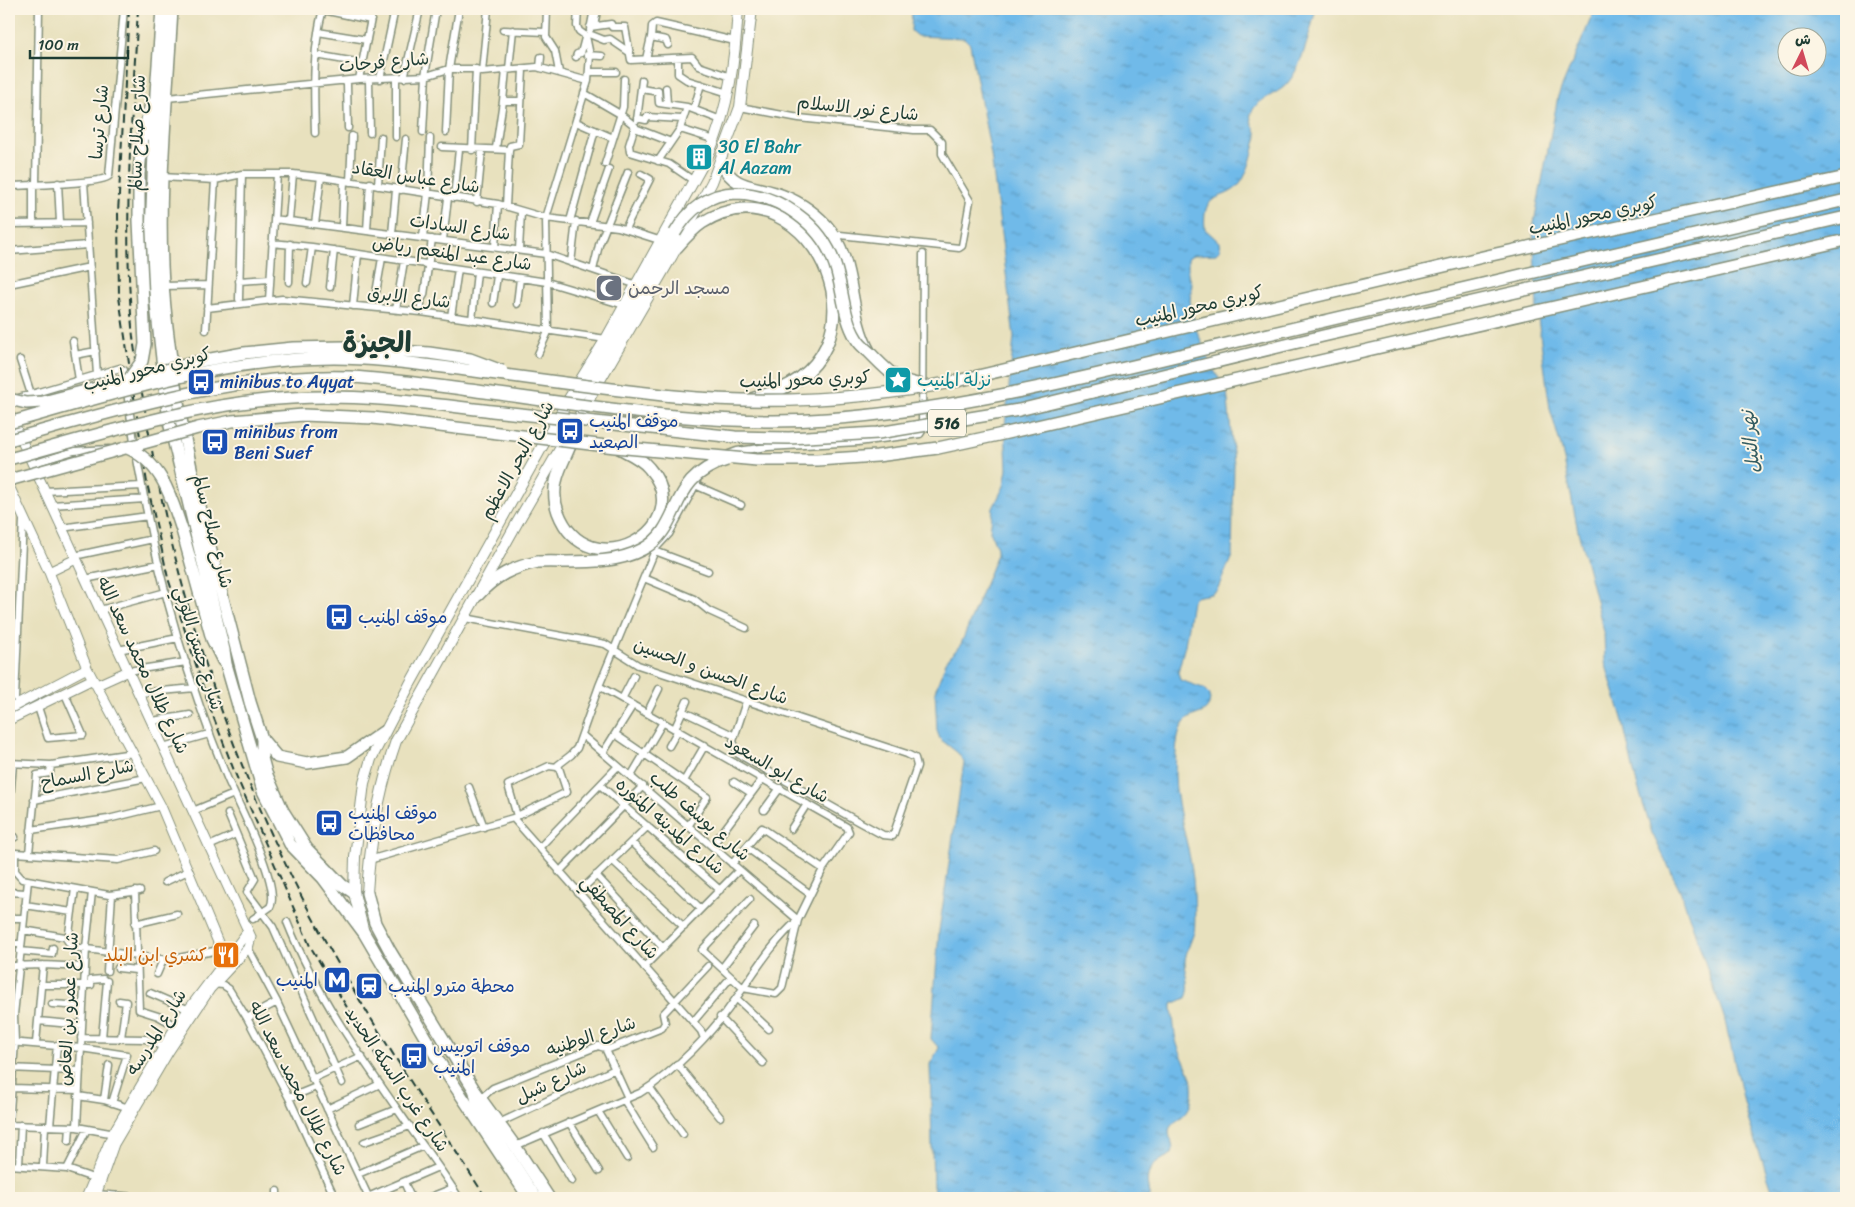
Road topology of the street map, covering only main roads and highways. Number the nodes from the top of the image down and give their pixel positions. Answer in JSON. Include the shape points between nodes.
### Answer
{"nodes":[{"id":1,"x":162,"y":9,"type":"edge"},
{"id":2,"x":172,"y":9,"type":"edge"},
{"id":3,"x":738,"y":9,"type":"edge"},
{"id":4,"x":752,"y":9,"type":"edge"},
{"id":5,"x":156,"y":93,"type":"junction"},
{"id":6,"x":721,"y":163,"type":"junction"},
{"id":7,"x":1846,"y":177,"type":"edge"},
{"id":8,"x":1846,"y":200,"type":"edge"},
{"id":9,"x":1846,"y":217,"type":"edge"},
{"id":10,"x":1846,"y":240,"type":"edge"},
{"id":11,"x":677,"y":247,"type":"junction"},
{"id":12,"x":157,"y":259,"type":"junction"},
{"id":13,"x":870,"y":353,"type":"junction"},
{"id":14,"x":524,"y":377,"type":"junction"},
{"id":15,"x":934,"y":386,"type":"junction"},
{"id":16,"x":115,"y":394,"type":"junction"},
{"id":17,"x":9,"y":400,"type":"edge"},
{"id":18,"x":739,"y":400,"type":"junction"},
{"id":19,"x":567,"y":402,"type":"junction"},
{"id":20,"x":9,"y":413,"type":"edge"},
{"id":21,"x":9,"y":423,"type":"edge"},
{"id":22,"x":573,"y":425,"type":"junction"},
{"id":23,"x":9,"y":440,"type":"edge"},
{"id":24,"x":126,"y":447,"type":"junction"},
{"id":25,"x":616,"y":447,"type":"junction"},
{"id":26,"x":180,"y":448,"type":"junction"},
{"id":27,"x":9,"y":459,"type":"edge"},
{"id":28,"x":731,"y":459,"type":"junction"},
{"id":29,"x":35,"y":462,"type":"junction"},
{"id":30,"x":9,"y":480,"type":"edge"},
{"id":31,"x":9,"y":486,"type":"edge"},
{"id":32,"x":516,"y":497,"type":"junction"},
{"id":33,"x":529,"y":504,"type":"junction"},
{"id":34,"x":505,"y":516,"type":"junction"},
{"id":35,"x":517,"y":523,"type":"junction"},
{"id":36,"x":75,"y":558,"type":"junction"},
{"id":37,"x":49,"y":572,"type":"junction"},
{"id":38,"x":478,"y":595,"type":"junction"},
{"id":39,"x":226,"y":664,"type":"junction"},
{"id":40,"x":87,"y":668,"type":"junction"},
{"id":41,"x":128,"y":671,"type":"junction"},
{"id":42,"x":95,"y":682,"type":"junction"},
{"id":43,"x":9,"y":709,"type":"edge"},
{"id":44,"x":9,"y":720,"type":"edge"},
{"id":45,"x":383,"y":732,"type":"junction"},
{"id":46,"x":246,"y":734,"type":"junction"},
{"id":47,"x":261,"y":734,"type":"junction"},
{"id":48,"x":378,"y":745,"type":"junction"},
{"id":49,"x":393,"y":750,"type":"junction"},
{"id":50,"x":367,"y":771,"type":"junction"},
{"id":51,"x":384,"y":778,"type":"junction"},
{"id":52,"x":354,"y":893,"type":"junction"},
{"id":53,"x":367,"y":893,"type":"joint"},
{"id":54,"x":248,"y":931,"type":"junction"},
{"id":55,"x":364,"y":933,"type":"junction"},
{"id":56,"x":225,"y":959,"type":"junction"},
{"id":57,"x":210,"y":984,"type":"junction"},
{"id":58,"x":477,"y":1097,"type":"junction"},
{"id":59,"x":116,"y":1135,"type":"junction"},
{"id":60,"x":91,"y":1196,"type":"edge"},
{"id":61,"x":529,"y":1198,"type":"edge"},
{"id":62,"x":537,"y":1198,"type":"edge"},
{"id":63,"x":549,"y":1198,"type":"edge"}],
"edges":[{"from":1,"to":5,"type":"highway","name":"شارع صلاح سالم"},
{"from":2,"to":12,"type":"highway","name":"شارع صلاح سالم"},
{"from":3,"to":19,"type":"main road","name":"شارع البحر الاعظم","via":[[731,76],[715,140],[662,241]]},
{"from":4,"to":6,"type":"main road","name":"شارع البحر الاعظم","via":[[740,107]]},
{"from":5,"to":12,"type":"highway","name":"شارع صلاح سالم"},
{"from":5,"to":16,"type":"highway","bridge":true,"via":[[142,140],[140,173],[144,354],[138,368]]},
{"from":6,"to":11,"type":"main road","name":"شارع البحر الاعظم"},
{"from":6,"to":13,"type":"highway","via":[[731,178],[739,183],[789,198],[827,227],[836,240],[852,287],[861,334]]},
{"from":7,"to":15,"type":"highway","name":"كوبري محور المنيب","number":"516","bridge":true,"via":[[1496,254]]},
{"from":8,"to":23,"type":"highway","name":"كوبري محور المنيب","number":"516","bridge":true,"via":[[1123,368],[903,413],[820,420],[706,418],[381,379],[319,377],[217,389]]},
{"from":9,"to":29,"type":"highway","number":"516","bridge":true,"via":[[1332,334],[1019,410],[878,433],[789,438],[735,437],[408,402],[318,397],[259,401],[152,421]]},
{"from":10,"to":28,"type":"highway","number":"516","bridge":true,"via":[[968,442],[847,459]]},
{"from":11,"to":18,"type":"highway","bridge":true,"via":[[692,231],[713,217],[738,211],[764,212],[790,223],[808,239],[821,258],[831,288],[834,317],[824,352],[801,379],[771,394]]},
{"from":11,"to":22,"type":"main road","name":"شارع البحر الاعظم"},
{"from":12,"to":26,"type":"highway","name":"شارع صلاح سالم","via":[[164,286]]},
{"from":12,"to":26,"type":"highway","name":"شارع صلاح سالم","via":[[163,379]]},
{"from":13,"to":15,"type":"highway","bridge":true,"via":[[893,376],[913,384]]},
{"from":13,"to":19,"type":"highway","bridge":true,"via":[[859,344],[852,331],[830,252],[816,230],[796,213],[755,196],[731,193],[714,197],[685,218],[584,389]]},
{"from":14,"to":16,"type":"highway","name":"كوبري محور المنيب","number":"516","bridge":true,"via":[[379,360],[306,358],[208,370]]},
{"from":14,"to":17,"type":"highway","bridge":true,"via":[[470,359],[429,353],[353,347],[293,348],[200,361],[43,402]]},
{"from":14,"to":18,"type":"highway","name":"كوبري محور المنيب","number":"516","bridge":true,"via":[[643,393]]},
{"from":15,"to":18,"type":"highway","name":"كوبري محور المنيب","number":"516","bridge":true,"via":[[841,398]]},
{"from":16,"to":21,"type":"highway","name":"كوبري محور المنيب","number":"516","bridge":true},
{"from":19,"to":32,"type":"main road","name":"شارع البحر الاعظم"},
{"from":20,"to":29,"type":"main road","name":"شارع طلال محمد سعد الله"},
{"from":22,"to":25,"type":"highway","via":[[574,434],[554,488],[560,518],[581,541],[611,549],[621,548],[647,534],[658,518],[661,496],[655,476],[644,464]]},
{"from":22,"to":33,"type":"main road","name":"شارع البحر الاعظم"},
{"from":24,"to":25,"type":"highway","number":"516","bridge":true,"via":[[232,421],[303,415],[374,418]]},
{"from":24,"to":29,"type":"highway","number":"516","bridge":true},
{"from":24,"to":39,"type":"highway","bridge":true,"via":[[143,456],[157,470],[173,503],[212,639]]},
{"from":25,"to":28,"type":"highway","number":"516","bridge":true},
{"from":26,"to":39,"type":"highway","name":"شارع صلاح سالم"},
{"from":26,"to":47,"type":"highway","name":"شارع صلاح سالم"},
{"from":27,"to":29,"type":"highway","number":"516","bridge":true},
{"from":28,"to":38,"type":"highway","bridge":true,"via":[[717,463],[692,479],[664,528],[645,548],[612,559],[538,562],[511,569],[498,576]]},
{"from":29,"to":30,"type":"highway","number":"516","bridge":true},
{"from":29,"to":36,"type":"main road","name":"شارع طلال محمد سعد الله","via":[[44,491]]},
{"from":31,"to":37,"type":"main road"},
{"from":32,"to":33,"type":"main road"},
{"from":32,"to":34,"type":"main road","name":"شارع البحر الاعظم"},
{"from":33,"to":35,"type":"main road","name":"شارع البحر الاعظم"},
{"from":34,"to":35,"type":"main road","via":[[512,517]]},
{"from":34,"to":45,"type":"main road","name":"شارع البحر الاعظم"},
{"from":35,"to":38,"type":"main road","name":"شارع البحر الاعظم"},
{"from":36,"to":37,"type":"main road"},
{"from":36,"to":41,"type":"main road","name":"شارع طلال محمد سعد الله"},
{"from":37,"to":40,"type":"main road"},
{"from":38,"to":49,"type":"main road","name":"شارع البحر الاعظم"},
{"from":39,"to":46,"type":"highway","name":"شارع صلاح سالم"},
{"from":40,"to":42,"type":"main road"},
{"from":40,"to":43,"type":"main road"},
{"from":41,"to":42,"type":"main road"},
{"from":41,"to":54,"type":"main road","name":"شارع طلال محمد سعد الله"},
{"from":42,"to":44,"type":"main road"},
{"from":42,"to":56,"type":"main road","via":[[161,806]]},
{"from":45,"to":47,"type":"highway","via":[[347,757],[307,764],[277,756]]},
{"from":45,"to":48,"type":"main road","name":"شارع البحر الاعظم"},
{"from":46,"to":47,"type":"highway"},
{"from":46,"to":55,"type":"highway","name":"شارع صلاح سالم","via":[[263,791],[290,844],[323,878]]},
{"from":47,"to":52,"type":"highway","name":"شارع صلاح سالم","via":[[266,774],[294,830],[307,849]]},
{"from":48,"to":49,"type":"main road","via":[[385,750]]},
{"from":48,"to":50,"type":"main road","name":"شارع البحر الاعظم"},
{"from":49,"to":51,"type":"main road","name":"شارع البحر الاعظم"},
{"from":50,"to":51,"type":"main road","via":[[378,770]]},
{"from":50,"to":52,"type":"main road","name":"شارع البحر الاعظم","via":[[355,857]]},
{"from":51,"to":53,"type":"main road","name":"شارع البحر الاعظم","via":[[369,860]]},
{"from":52,"to":55,"type":"main road","name":"شارع البحر الاعظم"},
{"from":53,"to":58,"type":"highway","via":[[375,923],[390,951]]},
{"from":54,"to":56,"type":"main road","name":"شارع المدرسه"},
{"from":54,"to":57,"type":"main road","name":"شارع المدرسه","via":[[251,941],[248,948]]},
{"from":55,"to":61,"type":"highway","name":"شارع صلاح سالم","via":[[443,1068]]},
{"from":56,"to":57,"type":"main road","name":"شارع المدرسه"},
{"from":57,"to":59,"type":"main road","name":"شارع المدرسه"},
{"from":57,"to":59,"type":"main road","name":"شارع المدرسه","via":[[176,1026]]},
{"from":58,"to":62,"type":"main road","via":[[484,1116]]},
{"from":58,"to":63,"type":"highway","via":[[499,1123]]},
{"from":59,"to":60,"type":"main road","name":"شارع المدرسه"},
{"from":59,"to":60,"type":"main road","name":"شارع المدرسه","via":[[93,1178]]}]}
